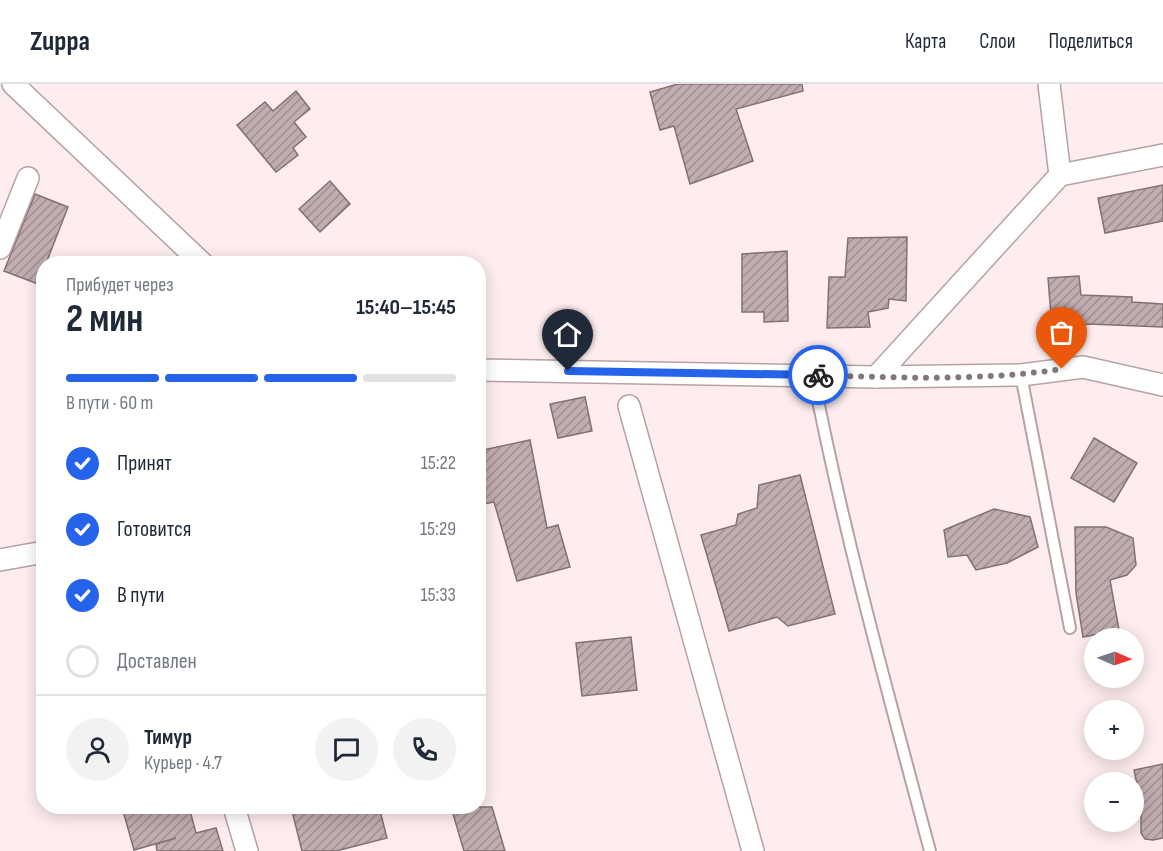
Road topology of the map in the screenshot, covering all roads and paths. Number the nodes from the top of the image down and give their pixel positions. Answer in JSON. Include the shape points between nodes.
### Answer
{"nodes":[{"id":1,"x":13,"y":84,"type":"edge"},
{"id":2,"x":1048,"y":84,"type":"edge"},
{"id":3,"x":1163,"y":155,"type":"edge"},
{"id":4,"x":1060,"y":175,"type":"junction"},
{"id":5,"x":28,"y":178,"type":"dead end"},
{"id":6,"x":0,"y":248,"type":"edge"},
{"id":7,"x":195,"y":256,"type":"edge"},
{"id":8,"x":486,"y":370,"type":"edge"},
{"id":9,"x":812,"y":375,"type":"junction"},
{"id":10,"x":1021,"y":375,"type":"junction"},
{"id":11,"x":876,"y":377,"type":"junction"},
{"id":12,"x":1163,"y":385,"type":"edge"},
{"id":13,"x":629,"y":406,"type":"dead end"},
{"id":14,"x":36,"y":553,"type":"edge"},
{"id":15,"x":0,"y":560,"type":"edge"},
{"id":16,"x":1070,"y":628,"type":"dead end"},
{"id":17,"x":236,"y":814,"type":"edge"},
{"id":18,"x":247,"y":851,"type":"edge"},
{"id":19,"x":753,"y":851,"type":"edge"},
{"id":20,"x":930,"y":851,"type":"edge"}],
"edges":[{"from":1,"to":7,"type":"street"},
{"from":2,"to":4,"type":"street"},
{"from":3,"to":4,"type":"street"},
{"from":4,"to":11,"type":"street"},
{"from":5,"to":6,"type":"street"},
{"from":8,"to":9,"type":"street"},
{"from":9,"to":11,"type":"street"},
{"from":9,"to":20,"type":"lane","via":[[828,456]]},
{"from":10,"to":11,"type":"street"},
{"from":10,"to":12,"type":"street","via":[[1083,367]]},
{"from":10,"to":16,"type":"lane"},
{"from":13,"to":19,"type":"street"},
{"from":14,"to":15,"type":"street"},
{"from":17,"to":18,"type":"street"}]}
